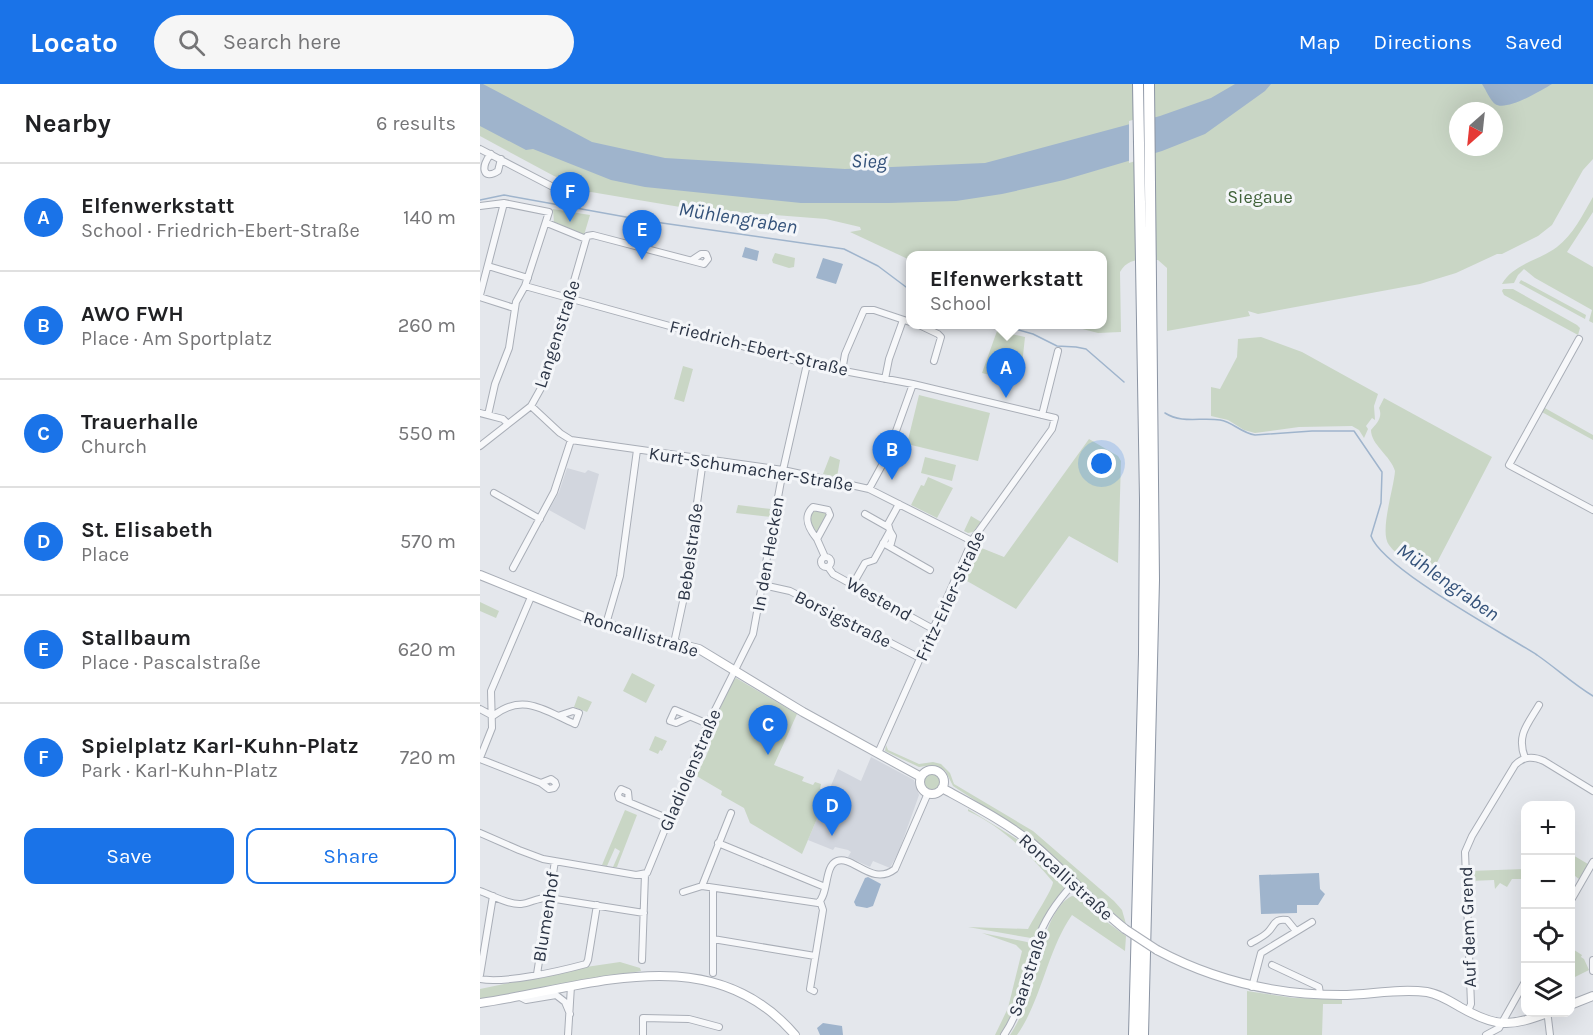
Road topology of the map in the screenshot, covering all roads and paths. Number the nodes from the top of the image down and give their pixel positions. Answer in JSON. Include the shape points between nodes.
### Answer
{"nodes":[{"id":1,"x":1138,"y":84,"type":"edge"},
{"id":2,"x":1149,"y":84,"type":"edge"},
{"id":3,"x":480,"y":149,"type":"edge"},
{"id":4,"x":491,"y":154,"type":"junction"},
{"id":5,"x":501,"y":159,"type":"junction"},
{"id":6,"x":555,"y":188,"type":"dead end"},
{"id":7,"x":504,"y":203,"type":"junction"},
{"id":8,"x":480,"y":206,"type":"edge"},
{"id":9,"x":547,"y":223,"type":"junction"},
{"id":10,"x":587,"y":237,"type":"junction"},
{"id":11,"x":692,"y":260,"type":"dead end"},
{"id":12,"x":1146,"y":263,"type":"junction"},
{"id":13,"x":488,"y":266,"type":"junction"},
{"id":14,"x":528,"y":278,"type":"junction"},
{"id":15,"x":525,"y":286,"type":"junction"},
{"id":16,"x":480,"y":296,"type":"edge"},
{"id":17,"x":569,"y":298,"type":"junction"},
{"id":18,"x":514,"y":308,"type":"junction"},
{"id":19,"x":906,"y":321,"type":"edge"},
{"id":20,"x":906,"y":323,"type":"edge"},
{"id":21,"x":926,"y":329,"type":"edge"},
{"id":22,"x":1579,"y":339,"type":"dead end"},
{"id":23,"x":1058,"y":351,"type":"dead end"},
{"id":24,"x":934,"y":361,"type":"dead end"},
{"id":25,"x":807,"y":364,"type":"junction"},
{"id":26,"x":842,"y":371,"type":"junction"},
{"id":27,"x":885,"y":379,"type":"junction"},
{"id":28,"x":913,"y":384,"type":"junction"},
{"id":29,"x":531,"y":406,"type":"junction"},
{"id":30,"x":480,"y":414,"type":"edge"},
{"id":31,"x":488,"y":415,"type":"junction"},
{"id":32,"x":1042,"y":415,"type":"junction"},
{"id":33,"x":1055,"y":418,"type":"joint"},
{"id":34,"x":508,"y":424,"type":"junction"},
{"id":35,"x":571,"y":440,"type":"junction"},
{"id":36,"x":480,"y":446,"type":"edge"},
{"id":37,"x":637,"y":450,"type":"junction"},
{"id":38,"x":703,"y":460,"type":"junction"},
{"id":39,"x":783,"y":470,"type":"junction"},
{"id":40,"x":869,"y":489,"type":"junction"},
{"id":41,"x":494,"y":493,"type":"dead end"},
{"id":42,"x":899,"y":504,"type":"junction"},
{"id":43,"x":1593,"y":510,"type":"edge"},
{"id":44,"x":865,"y":514,"type":"dead end"},
{"id":45,"x":540,"y":519,"type":"junction"},
{"id":46,"x":889,"y":529,"type":"junction"},
{"id":47,"x":817,"y":539,"type":"junction"},
{"id":48,"x":972,"y":541,"type":"junction"},
{"id":49,"x":887,"y":545,"type":"junction"},
{"id":50,"x":513,"y":568,"type":"dead end"},
{"id":51,"x":930,"y":570,"type":"dead end"},
{"id":52,"x":480,"y":575,"type":"edge"},
{"id":53,"x":853,"y":584,"type":"junction"},
{"id":54,"x":763,"y":585,"type":"junction"},
{"id":55,"x":531,"y":597,"type":"junction"},
{"id":56,"x":606,"y":624,"type":"junction"},
{"id":57,"x":933,"y":629,"type":"junction"},
{"id":58,"x":674,"y":643,"type":"junction"},
{"id":59,"x":920,"y":658,"type":"junction"},
{"id":60,"x":734,"y":671,"type":"junction"},
{"id":61,"x":1539,"y":705,"type":"dead end"},
{"id":62,"x":480,"y":710,"type":"edge"},
{"id":63,"x":493,"y":716,"type":"junction"},
{"id":64,"x":558,"y":716,"type":"dead end"},
{"id":65,"x":689,"y":717,"type":"dead end"},
{"id":66,"x":708,"y":724,"type":"junction"},
{"id":67,"x":878,"y":753,"type":"junction"},
{"id":68,"x":480,"y":758,"type":"edge"},
{"id":69,"x":1525,"y":758,"type":"junction"},
{"id":70,"x":921,"y":777,"type":"junction"},
{"id":71,"x":541,"y":783,"type":"dead end"},
{"id":72,"x":942,"y":788,"type":"junction"},
{"id":73,"x":1593,"y":791,"type":"edge"},
{"id":74,"x":928,"y":793,"type":"junction"},
{"id":75,"x":629,"y":802,"type":"dead end"},
{"id":76,"x":731,"y":813,"type":"dead end"},
{"id":77,"x":669,"y":819,"type":"junction"},
{"id":78,"x":480,"y":832,"type":"edge"},
{"id":79,"x":718,"y":843,"type":"junction"},
{"id":80,"x":555,"y":861,"type":"junction"},
{"id":81,"x":1593,"y":862,"type":"edge"},
{"id":82,"x":646,"y":873,"type":"junction"},
{"id":83,"x":1074,"y":883,"type":"junction"},
{"id":84,"x":702,"y":886,"type":"junction"},
{"id":85,"x":825,"y":887,"type":"junction"},
{"id":86,"x":713,"y":888,"type":"junction"},
{"id":87,"x":480,"y":891,"type":"edge"},
{"id":88,"x":683,"y":892,"type":"dead end"},
{"id":89,"x":1575,"y":893,"type":"edge"},
{"id":90,"x":493,"y":896,"type":"junction"},
{"id":91,"x":549,"y":898,"type":"junction"},
{"id":92,"x":820,"y":901,"type":"junction"},
{"id":93,"x":597,"y":905,"type":"junction"},
{"id":94,"x":644,"y":912,"type":"junction"},
{"id":95,"x":1312,"y":922,"type":"dead end"},
{"id":96,"x":1296,"y":931,"type":"junction"},
{"id":97,"x":713,"y":939,"type":"junction"},
{"id":98,"x":1251,"y":943,"type":"dead end"},
{"id":99,"x":815,"y":956,"type":"junction"},
{"id":100,"x":642,"y":960,"type":"dead end"},
{"id":101,"x":1593,"y":960,"type":"edge"},
{"id":102,"x":1272,"y":965,"type":"dead end"},
{"id":103,"x":1593,"y":971,"type":"edge"},
{"id":104,"x":713,"y":973,"type":"dead end"},
{"id":105,"x":537,"y":974,"type":"junction"},
{"id":106,"x":480,"y":977,"type":"edge"},
{"id":107,"x":571,"y":986,"type":"junction"},
{"id":108,"x":1252,"y":987,"type":"junction"},
{"id":109,"x":1521,"y":989,"type":"edge"},
{"id":110,"x":814,"y":991,"type":"dead end"},
{"id":111,"x":1320,"y":994,"type":"junction"},
{"id":112,"x":1593,"y":996,"type":"edge"},
{"id":113,"x":520,"y":997,"type":"junction"},
{"id":114,"x":480,"y":1003,"type":"edge"},
{"id":115,"x":1575,"y":1003,"type":"edge"},
{"id":116,"x":678,"y":1010,"type":"dead end"},
{"id":117,"x":1468,"y":1011,"type":"junction"},
{"id":118,"x":570,"y":1014,"type":"junction"},
{"id":119,"x":1541,"y":1017,"type":"edge"},
{"id":120,"x":1549,"y":1017,"type":"edge"},
{"id":121,"x":677,"y":1018,"type":"junction"},
{"id":122,"x":1501,"y":1024,"type":"junction"},
{"id":123,"x":719,"y":1027,"type":"dead end"},
{"id":124,"x":567,"y":1035,"type":"edge"},
{"id":125,"x":643,"y":1035,"type":"edge"},
{"id":126,"x":795,"y":1035,"type":"edge"},
{"id":127,"x":1004,"y":1035,"type":"edge"},
{"id":128,"x":1134,"y":1035,"type":"edge"},
{"id":129,"x":1143,"y":1035,"type":"edge"},
{"id":130,"x":1486,"y":1035,"type":"edge"},
{"id":131,"x":1550,"y":1035,"type":"edge"}],
"edges":[{"from":1,"to":12,"type":"highway"},
{"from":2,"to":12,"type":"highway"},
{"from":3,"to":4,"type":"street"},
{"from":4,"to":5,"type":"street"},
{"from":4,"to":5,"type":"street","via":[[483,165],[489,174],[498,171]]},
{"from":5,"to":6,"type":"street"},
{"from":7,"to":8,"type":"street"},
{"from":7,"to":9,"type":"street","via":[[549,212]]},
{"from":7,"to":13,"type":"street"},
{"from":9,"to":10,"type":"street"},
{"from":9,"to":14,"type":"street"},
{"from":10,"to":11,"type":"street"},
{"from":10,"to":17,"type":"street","name":"Langenstraße"},
{"from":12,"to":128,"type":"highway","via":[[1144,654]]},
{"from":12,"to":129,"type":"highway","via":[[1154,580]]},
{"from":13,"to":14,"type":"street"},
{"from":13,"to":16,"type":"street"},
{"from":14,"to":15,"type":"street"},
{"from":15,"to":17,"type":"street","name":"Friedrich-Ebert-Straße"},
{"from":15,"to":18,"type":"street"},
{"from":16,"to":18,"type":"street"},
{"from":17,"to":25,"type":"street","name":"Friedrich-Ebert-Straße"},
{"from":17,"to":29,"type":"street","name":"Langenstraße","via":[[545,381]]},
{"from":18,"to":31,"type":"street","via":[[509,348]]},
{"from":19,"to":26,"type":"street","via":[[864,310]]},
{"from":20,"to":27,"type":"street","via":[[889,359]]},
{"from":21,"to":24,"type":"street","via":[[941,337]]},
{"from":22,"to":43,"type":"street","via":[[1509,465]]},
{"from":23,"to":32,"type":"street"},
{"from":25,"to":26,"type":"street","name":"Friedrich-Ebert-Straße"},
{"from":25,"to":39,"type":"street","name":"In den Hecken"},
{"from":26,"to":27,"type":"street","name":"Friedrich-Ebert-Straße"},
{"from":27,"to":28,"type":"street","name":"Friedrich-Ebert-Straße"},
{"from":28,"to":32,"type":"street","name":"Friedrich-Ebert-Straße"},
{"from":28,"to":40,"type":"street","via":[[887,456]]},
{"from":29,"to":34,"type":"street","name":"Langenstraße"},
{"from":29,"to":35,"type":"street","name":"Kurt-Schumacher-Straße"},
{"from":30,"to":31,"type":"street"},
{"from":31,"to":34,"type":"street"},
{"from":32,"to":33,"type":"street","name":"Friedrich-Ebert-Straße"},
{"from":33,"to":48,"type":"street","name":"Fritz-Erler-Straße","via":[[1052,429]]},
{"from":34,"to":36,"type":"street","name":"Langenstraße"},
{"from":35,"to":37,"type":"street","name":"Kurt-Schumacher-Straße"},
{"from":35,"to":45,"type":"street","via":[[554,492]]},
{"from":37,"to":38,"type":"street","name":"Kurt-Schumacher-Straße"},
{"from":37,"to":56,"type":"street","via":[[620,576]]},
{"from":38,"to":39,"type":"street","name":"Kurt-Schumacher-Straße"},
{"from":38,"to":58,"type":"street","name":"Bebelstraße"},
{"from":39,"to":40,"type":"street","name":"Kurt-Schumacher-Straße"},
{"from":39,"to":54,"type":"street","name":"In den Hecken"},
{"from":40,"to":42,"type":"street","name":"Kurt-Schumacher-Straße"},
{"from":41,"to":45,"type":"street"},
{"from":42,"to":46,"type":"street"},
{"from":42,"to":48,"type":"street","name":"Kurt-Schumacher-Straße"},
{"from":44,"to":46,"type":"street"},
{"from":45,"to":50,"type":"street"},
{"from":46,"to":49,"type":"street"},
{"from":47,"to":47,"type":"street","via":[[830,515],[825,509],[813,507],[807,521]]},
{"from":47,"to":53,"type":"street","name":"Westend","via":[[831,561],[828,567]]},
{"from":48,"to":57,"type":"street","name":"Fritz-Erler-Straße"},
{"from":49,"to":51,"type":"street"},
{"from":49,"to":53,"type":"street","via":[[865,563]]},
{"from":52,"to":55,"type":"street","name":"Roncallistraße"},
{"from":53,"to":57,"type":"street","name":"Westend"},
{"from":54,"to":59,"type":"street","name":"Borsigstraße","via":[[790,591]]},
{"from":54,"to":60,"type":"street","name":"In den Hecken","via":[[753,634]]},
{"from":55,"to":56,"type":"street","name":"Roncallistraße"},
{"from":55,"to":63,"type":"street","via":[[491,691]]},
{"from":56,"to":58,"type":"street","name":"Roncallistraße"},
{"from":57,"to":59,"type":"street","name":"Fritz-Erler-Straße"},
{"from":58,"to":60,"type":"street","name":"Roncallistraße","via":[[699,649]]},
{"from":59,"to":67,"type":"street","name":"Fritz-Erler-Straße"},
{"from":60,"to":66,"type":"street","name":"Gladiolenstraße"},
{"from":60,"to":67,"type":"street","name":"Roncallistraße"},
{"from":61,"to":69,"type":"street","via":[[1522,735]]},
{"from":62,"to":63,"type":"street"},
{"from":63,"to":64,"type":"street","via":[[524,703]]},
{"from":63,"to":68,"type":"street"},
{"from":65,"to":66,"type":"street"},
{"from":66,"to":77,"type":"street","name":"Gladiolenstraße"},
{"from":67,"to":70,"type":"street","name":"Roncallistraße"},
{"from":68,"to":71,"type":"street"},
{"from":69,"to":73,"type":"street","via":[[1544,761]]},
{"from":69,"to":117,"type":"street","name":"Auf dem Grend","via":[[1515,765],[1466,848],[1471,1004]]},
{"from":70,"to":72,"type":"street","via":[[928,770],[938,771],[944,779]]},
{"from":70,"to":74,"type":"street","via":[[922,788]]},
{"from":72,"to":74,"type":"street"},
{"from":72,"to":83,"type":"street","name":"Roncallistraße","via":[[1018,832]]},
{"from":74,"to":85,"type":"street","via":[[895,869],[878,875],[837,861]]},
{"from":75,"to":77,"type":"street"},
{"from":76,"to":79,"type":"street"},
{"from":77,"to":82,"type":"street","name":"Gladiolenstraße"},
{"from":78,"to":80,"type":"street","via":[[530,855]]},
{"from":79,"to":84,"type":"street"},
{"from":79,"to":85,"type":"street"},
{"from":80,"to":82,"type":"street","via":[[636,875]]},
{"from":80,"to":91,"type":"street","name":"Blumenhof"},
{"from":81,"to":89,"type":"street"},
{"from":82,"to":94,"type":"street","name":"Gladiolenstraße"},
{"from":83,"to":108,"type":"street","name":"Roncallistraße","bridge":true,"via":[[1125,929],[1157,950],[1203,972]]},
{"from":83,"to":127,"type":"street","name":"Saarstraße","via":[[1045,922],[1019,1006]]},
{"from":84,"to":86,"type":"street"},
{"from":84,"to":88,"type":"street"},
{"from":85,"to":92,"type":"street"},
{"from":86,"to":92,"type":"street","via":[[811,903]]},
{"from":86,"to":97,"type":"street"},
{"from":87,"to":90,"type":"street"},
{"from":90,"to":91,"type":"street","via":[[520,904]]},
{"from":90,"to":106,"type":"street"},
{"from":91,"to":93,"type":"street"},
{"from":91,"to":105,"type":"street","name":"Blumenhof"},
{"from":92,"to":99,"type":"street","via":[[823,910]]},
{"from":93,"to":94,"type":"street"},
{"from":93,"to":105,"type":"street","via":[[586,963]]},
{"from":94,"to":100,"type":"street","name":"Gladiolenstraße"},
{"from":95,"to":96,"type":"street"},
{"from":96,"to":98,"type":"street","via":[[1287,920],[1279,920]]},
{"from":96,"to":108,"type":"street","via":[[1261,953]]},
{"from":97,"to":99,"type":"street"},
{"from":97,"to":104,"type":"street"},
{"from":99,"to":110,"type":"street","via":[[810,988]]},
{"from":101,"to":103,"type":"street"},
{"from":102,"to":111,"type":"street","via":[[1319,987]]},
{"from":105,"to":106,"type":"street","via":[[501,981]]},
{"from":107,"to":113,"type":"street"},
{"from":107,"to":118,"type":"street"},
{"from":107,"to":126,"type":"street","via":[[663,975],[712,982],[759,1003]]},
{"from":108,"to":111,"type":"street","name":"Roncallistraße"},
{"from":109,"to":122,"type":"street"},
{"from":111,"to":117,"type":"street","name":"Roncallistraße","via":[[1419,991],[1441,996]]},
{"from":112,"to":115,"type":"street"},
{"from":113,"to":114,"type":"street"},
{"from":113,"to":118,"type":"street","via":[[525,1000],[556,995],[565,1002]]},
{"from":116,"to":121,"type":"street"},
{"from":117,"to":122,"type":"street","name":"Roncallistraße"},
{"from":118,"to":124,"type":"street"},
{"from":119,"to":122,"type":"street"},
{"from":120,"to":131,"type":"street"},
{"from":121,"to":123,"type":"street"},
{"from":121,"to":125,"type":"street","via":[[643,1018]]},
{"from":122,"to":130,"type":"street"}]}
